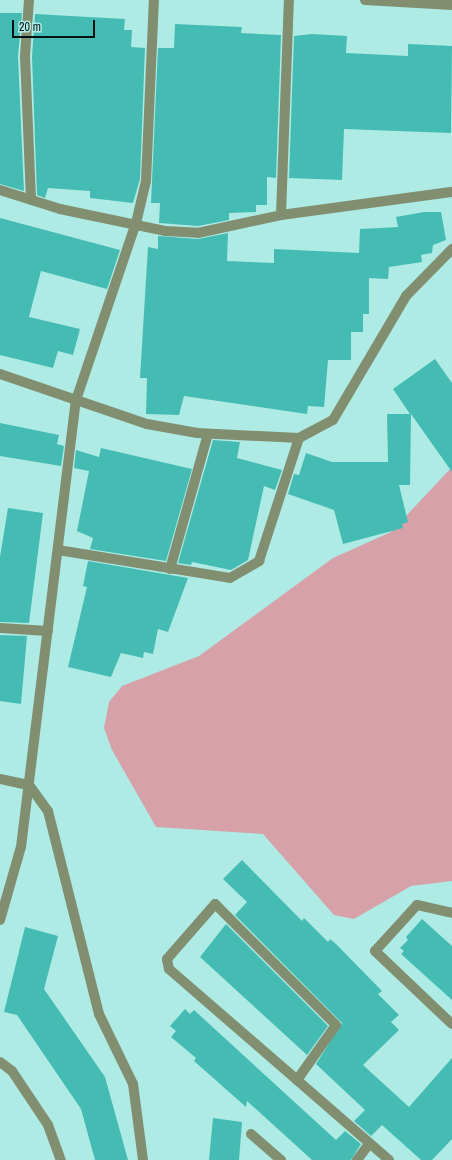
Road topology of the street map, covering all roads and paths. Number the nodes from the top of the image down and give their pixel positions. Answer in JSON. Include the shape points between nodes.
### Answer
{"nodes":[{"id":1,"x":29,"y":0,"type":"edge"},
{"id":2,"x":154,"y":0,"type":"edge"},
{"id":3,"x":288,"y":0,"type":"edge"},
{"id":4,"x":365,"y":0,"type":"edge"},
{"id":5,"x":452,"y":5,"type":"edge"},
{"id":6,"x":0,"y":190,"type":"edge"},
{"id":7,"x":452,"y":192,"type":"edge"},
{"id":8,"x":32,"y":200,"type":"junction"},
{"id":9,"x":281,"y":215,"type":"junction"},
{"id":10,"x":136,"y":223,"type":"junction"},
{"id":11,"x":452,"y":250,"type":"edge"},
{"id":12,"x":0,"y":374,"type":"edge"},
{"id":13,"x":76,"y":400,"type":"junction"},
{"id":14,"x":208,"y":434,"type":"junction"},
{"id":15,"x":299,"y":438,"type":"junction"},
{"id":16,"x":58,"y":550,"type":"junction"},
{"id":17,"x":170,"y":569,"type":"junction"},
{"id":18,"x":0,"y":628,"type":"edge"},
{"id":19,"x":48,"y":631,"type":"junction"},
{"id":20,"x":0,"y":779,"type":"edge"},
{"id":21,"x":29,"y":785,"type":"junction"},
{"id":22,"x":452,"y":913,"type":"edge"},
{"id":23,"x":0,"y":920,"type":"edge"},
{"id":24,"x":452,"y":1024,"type":"edge"},
{"id":25,"x":0,"y":1062,"type":"edge"},
{"id":26,"x":297,"y":1080,"type":"junction"},
{"id":27,"x":251,"y":1134,"type":"dead end"},
{"id":28,"x":370,"y":1143,"type":"junction"},
{"id":29,"x":61,"y":1160,"type":"edge"},
{"id":30,"x":143,"y":1160,"type":"edge"},
{"id":31,"x":281,"y":1160,"type":"edge"},
{"id":32,"x":357,"y":1160,"type":"edge"},
{"id":33,"x":389,"y":1160,"type":"edge"}],
"edges":[{"from":1,"to":8,"type":"street","via":[[25,56]]},
{"from":2,"to":10,"type":"street","via":[[146,182]]},
{"from":3,"to":9,"type":"street"},
{"from":4,"to":5,"type":"street"},
{"from":6,"to":8,"type":"street"},
{"from":7,"to":9,"type":"street"},
{"from":8,"to":10,"type":"street","via":[[60,209]]},
{"from":9,"to":10,"type":"street","via":[[198,233],[165,231]]},
{"from":10,"to":13,"type":"street"},
{"from":11,"to":15,"type":"street","via":[[406,296],[333,420]]},
{"from":12,"to":13,"type":"street"},
{"from":13,"to":14,"type":"street","via":[[147,424]]},
{"from":13,"to":16,"type":"street"},
{"from":14,"to":15,"type":"street"},
{"from":14,"to":17,"type":"street"},
{"from":15,"to":17,"type":"street","via":[[259,561],[230,578]]},
{"from":16,"to":17,"type":"street"},
{"from":16,"to":19,"type":"street"},
{"from":18,"to":19,"type":"street"},
{"from":19,"to":21,"type":"street"},
{"from":20,"to":21,"type":"street"},
{"from":21,"to":23,"type":"street","via":[[21,847]]},
{"from":21,"to":30,"type":"street","via":[[48,811],[99,1014],[134,1084]]},
{"from":22,"to":24,"type":"street","via":[[417,904],[375,951]]},
{"from":25,"to":29,"type":"street","via":[[12,1071],[48,1125]]},
{"from":26,"to":26,"type":"street","via":[[169,969],[167,959],[215,904],[336,1025]]},
{"from":26,"to":28,"type":"street"},
{"from":27,"to":31,"type":"street"},
{"from":28,"to":32,"type":"street"},
{"from":28,"to":33,"type":"street"}]}
